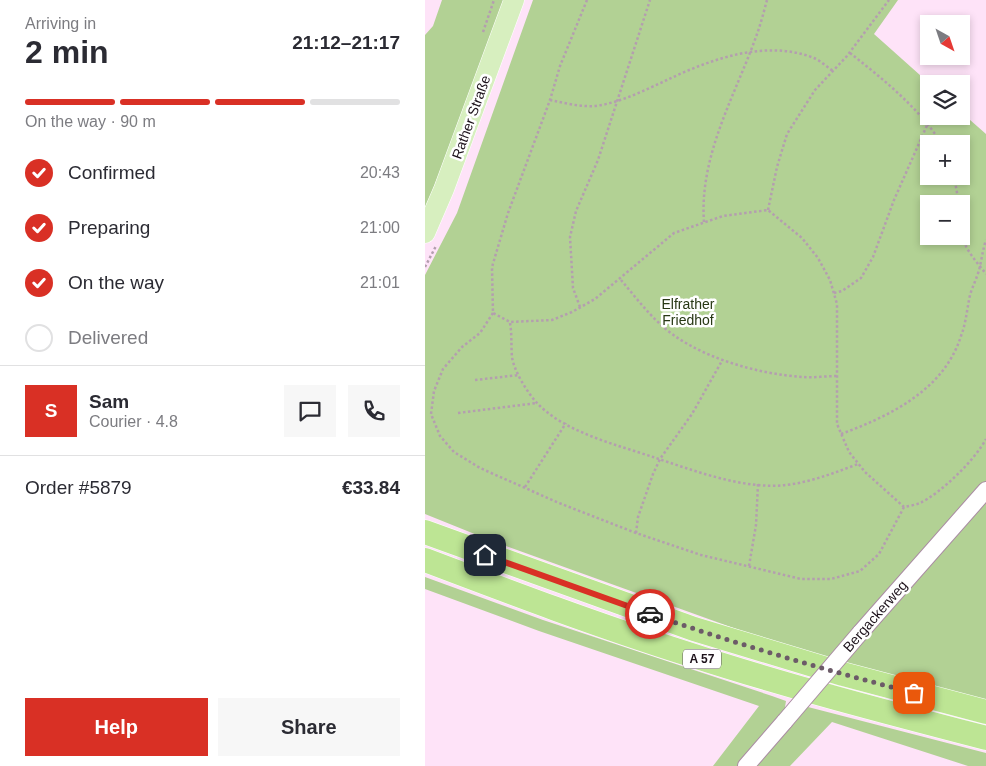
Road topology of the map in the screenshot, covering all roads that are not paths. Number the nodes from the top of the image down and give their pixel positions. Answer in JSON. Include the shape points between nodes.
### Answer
{"nodes":[{"id":1,"x":514,"y":0,"type":"edge"},
{"id":2,"x":425,"y":233,"type":"edge"},
{"id":3,"x":986,"y":490,"type":"edge"},
{"id":4,"x":425,"y":532,"type":"edge"},
{"id":5,"x":425,"y":560,"type":"edge"},
{"id":6,"x":986,"y":712,"type":"edge"},
{"id":7,"x":986,"y":738,"type":"edge"},
{"id":8,"x":747,"y":766,"type":"edge"}],
"edges":[{"from":1,"to":2,"type":"main road","name":"Rather Straße"},
{"from":3,"to":8,"type":"street","name":"Bergackerweg","bridge":true},
{"from":4,"to":6,"type":"highway","number":"A 57","via":[[694,629],[843,674]]},
{"from":5,"to":7,"type":"highway","number":"A 57","via":[[687,654],[825,696]]}]}
